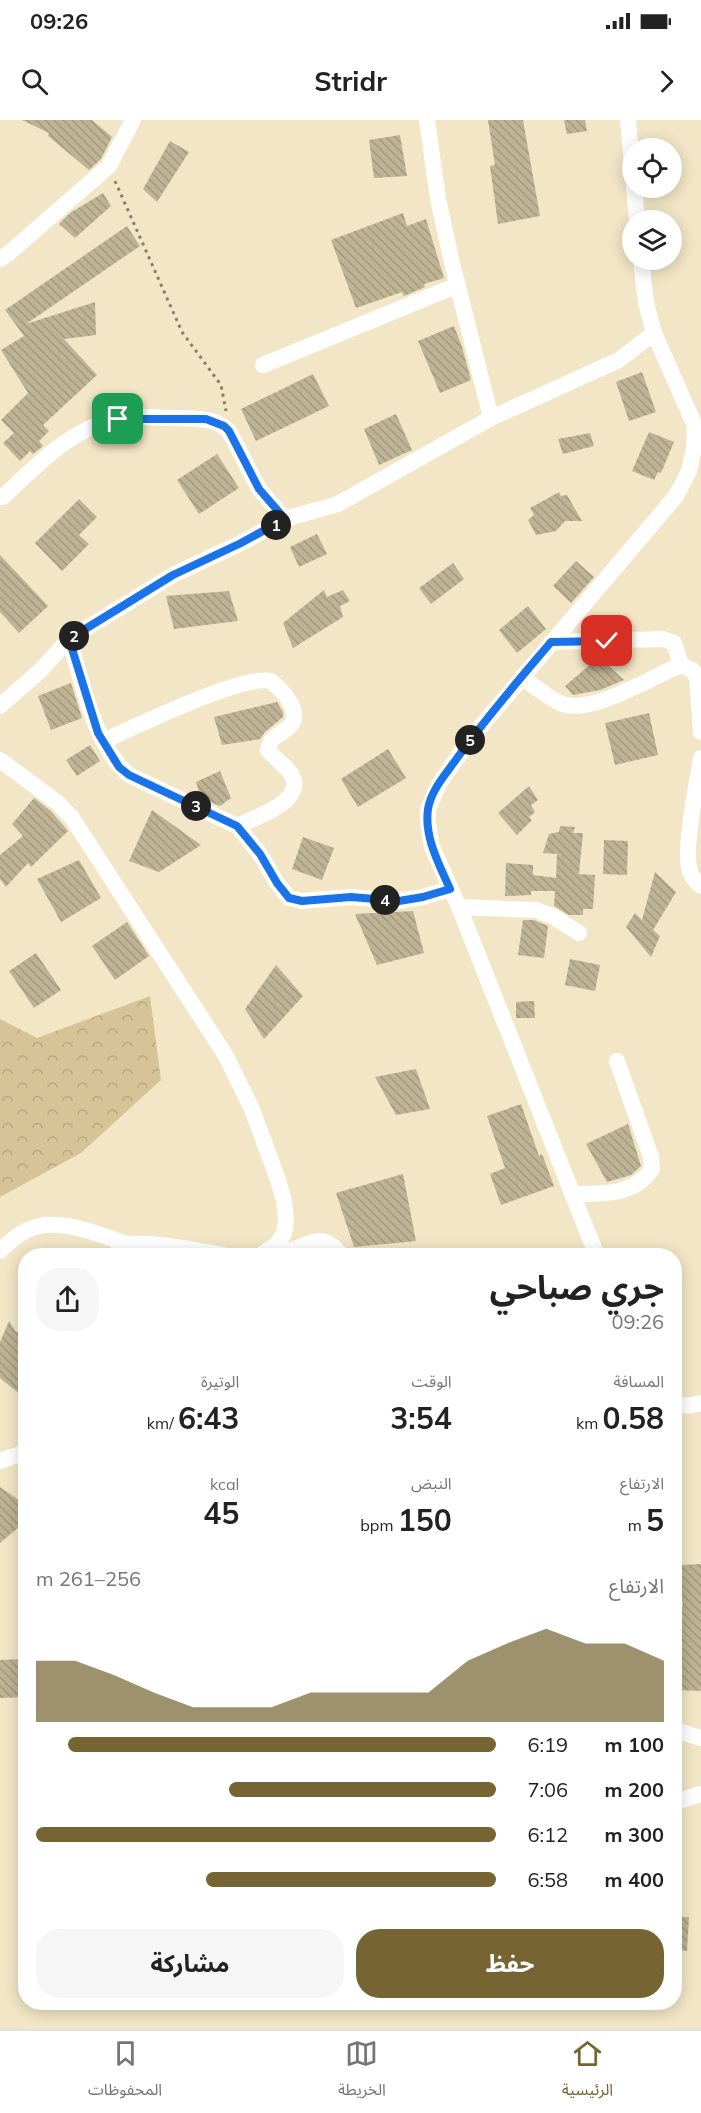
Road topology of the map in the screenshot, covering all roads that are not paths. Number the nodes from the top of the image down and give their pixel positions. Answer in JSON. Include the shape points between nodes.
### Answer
{"nodes":[{"id":1,"x":133,"y":120,"type":"edge"},
{"id":2,"x":427,"y":120,"type":"edge"},
{"id":3,"x":628,"y":120,"type":"edge"},
{"id":4,"x":630,"y":138,"type":"edge"},
{"id":5,"x":0,"y":259,"type":"edge"},
{"id":6,"x":642,"y":270,"type":"edge"},
{"id":7,"x":458,"y":285,"type":"junction"},
{"id":8,"x":654,"y":333,"type":"junction"},
{"id":9,"x":262,"y":365,"type":"dead end"},
{"id":10,"x":491,"y":418,"type":"junction"},
{"id":11,"x":698,"y":426,"type":"edge"},
{"id":12,"x":3,"y":497,"type":"dead end"},
{"id":13,"x":285,"y":519,"type":"junction"},
{"id":14,"x":69,"y":639,"type":"junction"},
{"id":15,"x":551,"y":642,"type":"junction"},
{"id":16,"x":681,"y":665,"type":"junction"},
{"id":17,"x":522,"y":677,"type":"junction"},
{"id":18,"x":0,"y":706,"type":"edge"},
{"id":19,"x":701,"y":732,"type":"edge"},
{"id":20,"x":103,"y":741,"type":"junction"},
{"id":21,"x":701,"y":758,"type":"edge"},
{"id":22,"x":0,"y":760,"type":"edge"},
{"id":23,"x":237,"y":826,"type":"junction"},
{"id":24,"x":701,"y":886,"type":"edge"},
{"id":25,"x":450,"y":889,"type":"junction"},
{"id":26,"x":459,"y":908,"type":"junction"},
{"id":27,"x":579,"y":933,"type":"dead end"},
{"id":28,"x":617,"y":1061,"type":"dead end"},
{"id":29,"x":572,"y":1194,"type":"junction"},
{"id":30,"x":130,"y":1245,"type":"junction"},
{"id":31,"x":123,"y":1248,"type":"edge"},
{"id":32,"x":169,"y":1248,"type":"edge"},
{"id":33,"x":271,"y":1248,"type":"edge"},
{"id":34,"x":296,"y":1248,"type":"edge"},
{"id":35,"x":334,"y":1248,"type":"edge"},
{"id":36,"x":594,"y":1248,"type":"edge"},
{"id":37,"x":0,"y":1251,"type":"edge"},
{"id":38,"x":701,"y":1403,"type":"edge"},
{"id":39,"x":682,"y":1405,"type":"edge"},
{"id":40,"x":18,"y":1455,"type":"edge"},
{"id":41,"x":0,"y":1461,"type":"edge"},
{"id":42,"x":682,"y":1732,"type":"edge"},
{"id":43,"x":701,"y":1738,"type":"edge"},
{"id":44,"x":701,"y":1794,"type":"edge"},
{"id":45,"x":682,"y":1800,"type":"edge"}],
"edges":[{"from":1,"to":5,"type":"street","via":[[109,166]]},
{"from":2,"to":7,"type":"street","via":[[438,199]]},
{"from":3,"to":4,"type":"street"},
{"from":6,"to":8,"type":"street"},
{"from":7,"to":9,"type":"street"},
{"from":7,"to":10,"type":"street"},
{"from":8,"to":10,"type":"street","via":[[619,360]]},
{"from":8,"to":11,"type":"street"},
{"from":10,"to":13,"type":"street","via":[[338,504]]},
{"from":11,"to":15,"type":"street","via":[[688,471],[676,496]]},
{"from":12,"to":13,"type":"street","via":[[45,457],[86,429],[118,419],[206,419],[229,431],[259,489]]},
{"from":13,"to":14,"type":"street","via":[[173,575]]},
{"from":14,"to":18,"type":"street"},
{"from":14,"to":20,"type":"street"},
{"from":15,"to":16,"type":"street","via":[[663,639],[674,643]]},
{"from":15,"to":17,"type":"street"},
{"from":16,"to":17,"type":"street","via":[[598,702],[573,706],[561,704]]},
{"from":16,"to":19,"type":"street","via":[[697,676]]},
{"from":17,"to":25,"type":"street","via":[[471,738],[432,797],[428,809],[432,847]]},
{"from":20,"to":23,"type":"street","via":[[119,767],[129,775]]},
{"from":20,"to":23,"type":"street","via":[[214,693],[254,680],[272,681],[294,710],[294,721],[271,739],[268,750],[291,774],[293,790],[286,802]]},
{"from":21,"to":24,"type":"street","via":[[689,869]]},
{"from":22,"to":33,"type":"street","via":[[72,818],[226,1056],[251,1107],[284,1200],[284,1234]]},
{"from":23,"to":25,"type":"street","via":[[289,898],[399,901]]},
{"from":25,"to":26,"type":"street"},
{"from":26,"to":27,"type":"street","via":[[536,910]]},
{"from":26,"to":29,"type":"street"},
{"from":28,"to":29,"type":"street","via":[[652,1169],[646,1178],[616,1193]]},
{"from":29,"to":36,"type":"street"},
{"from":30,"to":31,"type":"street"},
{"from":30,"to":32,"type":"street"},
{"from":30,"to":37,"type":"street","via":[[80,1228],[50,1225],[27,1231]]},
{"from":34,"to":35,"type":"street","via":[[320,1239]]},
{"from":38,"to":39,"type":"street"},
{"from":40,"to":41,"type":"street"},
{"from":42,"to":43,"type":"street"},
{"from":44,"to":45,"type":"street"}]}
